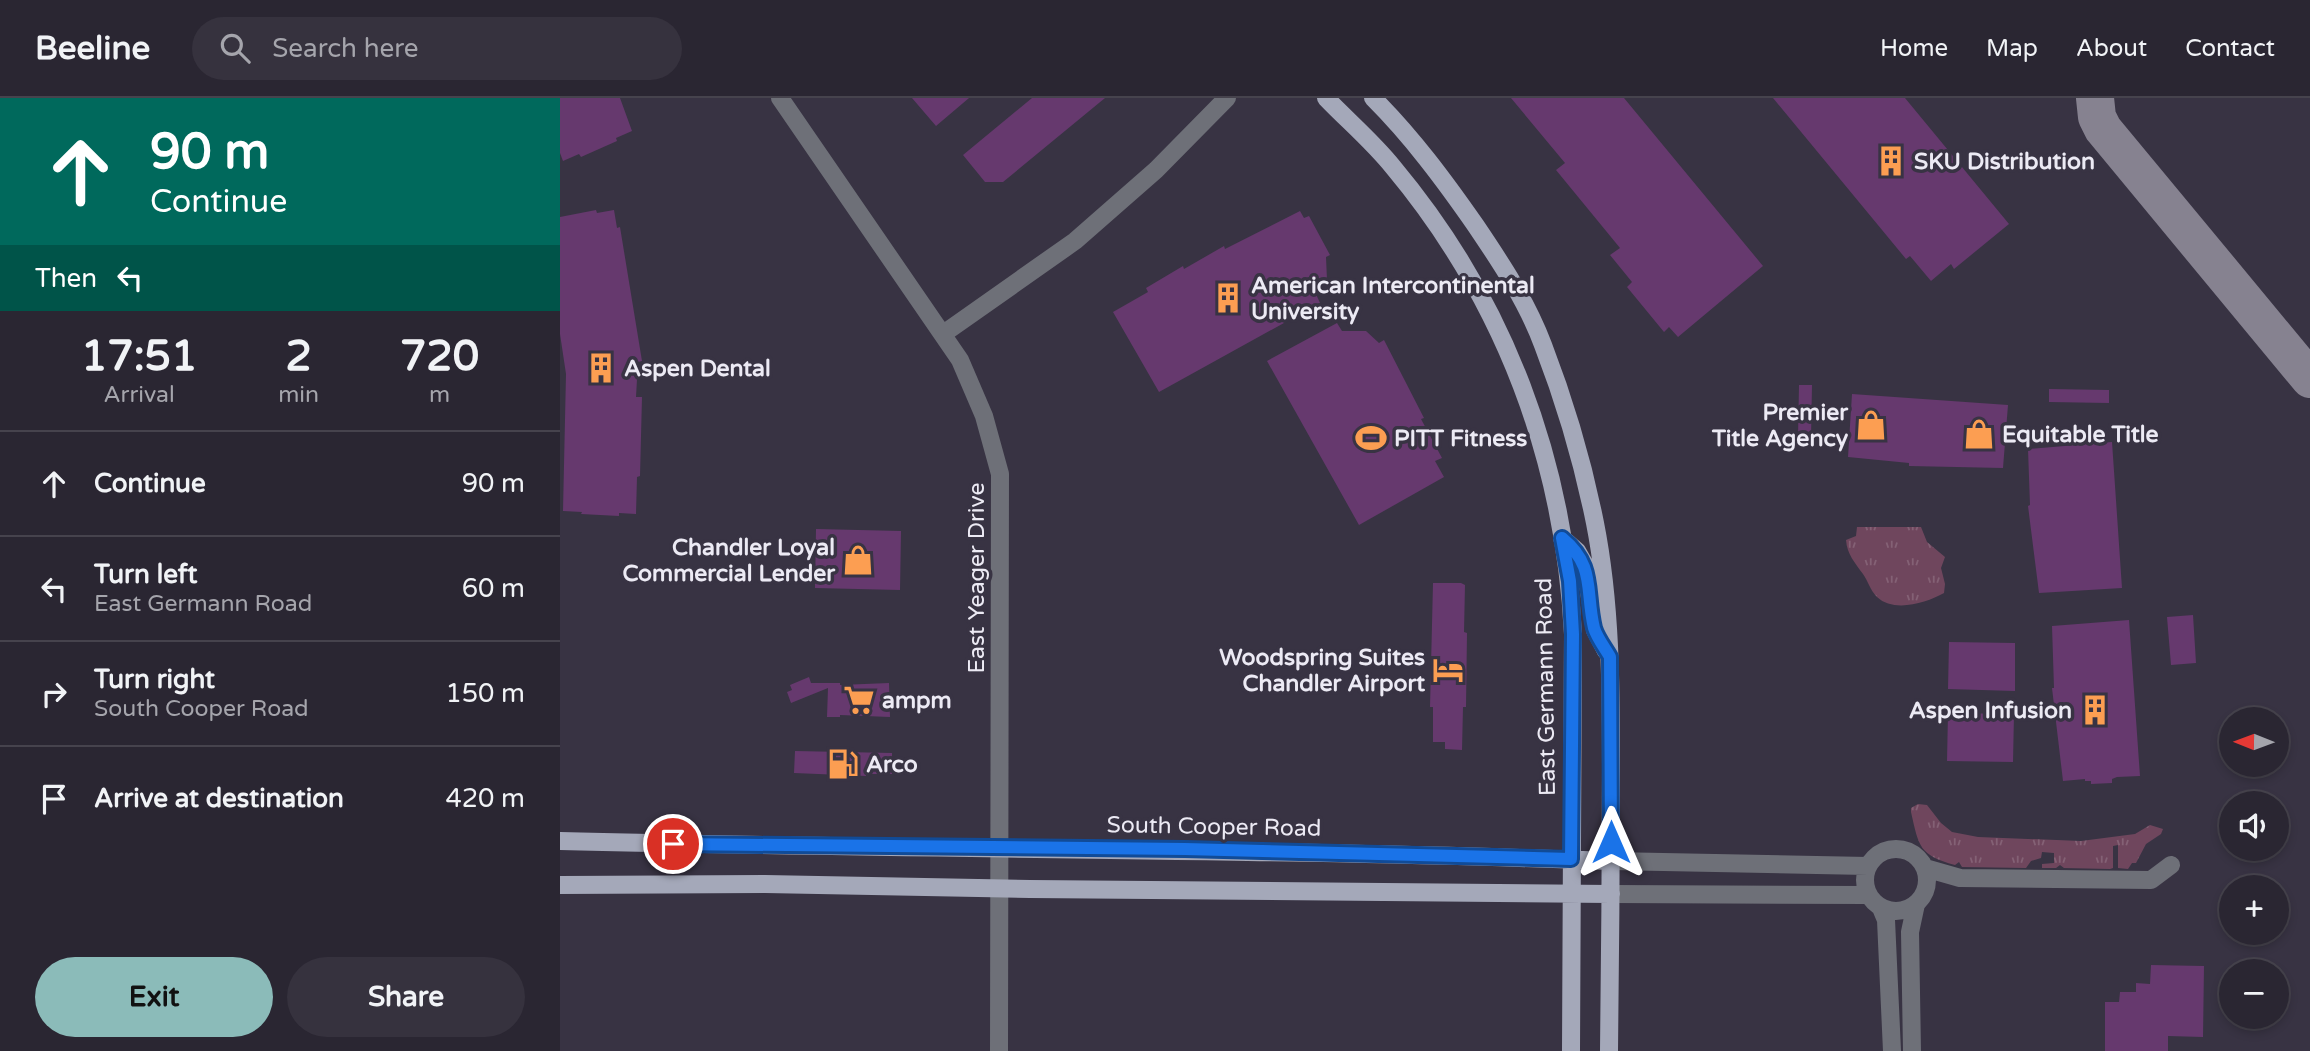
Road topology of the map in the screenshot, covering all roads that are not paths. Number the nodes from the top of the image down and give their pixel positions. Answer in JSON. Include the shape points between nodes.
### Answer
{"nodes":[{"id":1,"x":780,"y":98,"type":"edge"},
{"id":2,"x":1227,"y":98,"type":"edge"},
{"id":3,"x":1326,"y":98,"type":"edge"},
{"id":4,"x":1373,"y":98,"type":"edge"},
{"id":5,"x":943,"y":334,"type":"junction"},
{"id":6,"x":1562,"y":538,"type":"junction"},
{"id":7,"x":1610,"y":657,"type":"junction"},
{"id":8,"x":560,"y":841,"type":"edge"},
{"id":9,"x":999,"y":848,"type":"junction"},
{"id":10,"x":1571,"y":859,"type":"junction"},
{"id":11,"x":1611,"y":861,"type":"junction"},
{"id":12,"x":2171,"y":865,"type":"dead end"},
{"id":13,"x":1868,"y":866,"type":"junction"},
{"id":14,"x":1925,"y":868,"type":"junction"},
{"id":15,"x":1960,"y":878,"type":"junction"},
{"id":16,"x":560,"y":885,"type":"edge"},
{"id":17,"x":999,"y":889,"type":"junction"},
{"id":18,"x":1611,"y":894,"type":"junction"},
{"id":19,"x":1571,"y":895,"type":"junction"},
{"id":20,"x":1920,"y":899,"type":"junction"},
{"id":21,"x":1875,"y":902,"type":"junction"},
{"id":22,"x":999,"y":1051,"type":"edge"},
{"id":23,"x":1571,"y":1051,"type":"edge"},
{"id":24,"x":1609,"y":1051,"type":"edge"},
{"id":25,"x":1892,"y":1051,"type":"edge"},
{"id":26,"x":1913,"y":1051,"type":"edge"}],
"edges":[{"from":1,"to":5,"type":"street","name":"East Yeager Drive"},
{"from":2,"to":5,"type":"street","via":[[1156,170],[1075,241]]},
{"from":3,"to":6,"type":"main road","name":"East Germann Road","via":[[1392,165],[1426,209],[1485,305],[1527,395]]},
{"from":4,"to":7,"type":"main road","via":[[1403,127],[1445,181],[1509,276],[1543,343],[1595,524]]},
{"from":5,"to":9,"type":"street","name":"East Yeager Drive","via":[[974,391],[1000,474]]},
{"from":6,"to":7,"type":"main road","via":[[1585,565],[1595,630]]},
{"from":6,"to":10,"type":"main road","name":"East Germann Road","via":[[1573,634]]},
{"from":7,"to":11,"type":"main road"},
{"from":8,"to":9,"type":"main road","name":"South Cooper Road"},
{"from":9,"to":10,"type":"main road","name":"South Cooper Road"},
{"from":9,"to":17,"type":"street","name":"East Yeager Drive"},
{"from":10,"to":11,"type":"main road","name":"South Cooper Road"},
{"from":10,"to":19,"type":"main road","name":"East Germann Road"},
{"from":11,"to":13,"type":"street","name":"South Cooper Road"},
{"from":11,"to":18,"type":"main road"},
{"from":12,"to":15,"type":"street","via":[[2151,880]]},
{"from":13,"to":14,"type":"street","via":[[1874,857],[1893,848],[1913,853]]},
{"from":13,"to":21,"type":"street","via":[[1865,875]]},
{"from":14,"to":15,"type":"street"},
{"from":14,"to":20,"type":"street","via":[[1927,885]]},
{"from":15,"to":20,"type":"street"},
{"from":16,"to":17,"type":"main road"},
{"from":17,"to":19,"type":"main road"},
{"from":17,"to":22,"type":"street","name":"East Yeager Drive"},
{"from":18,"to":19,"type":"main road"},
{"from":18,"to":21,"type":"street"},
{"from":18,"to":24,"type":"main road"},
{"from":19,"to":23,"type":"main road","name":"East Germann Road"},
{"from":20,"to":21,"type":"street","via":[[1899,912]]},
{"from":20,"to":26,"type":"street","via":[[1910,932]]},
{"from":21,"to":25,"type":"street","via":[[1886,920]]}]}
